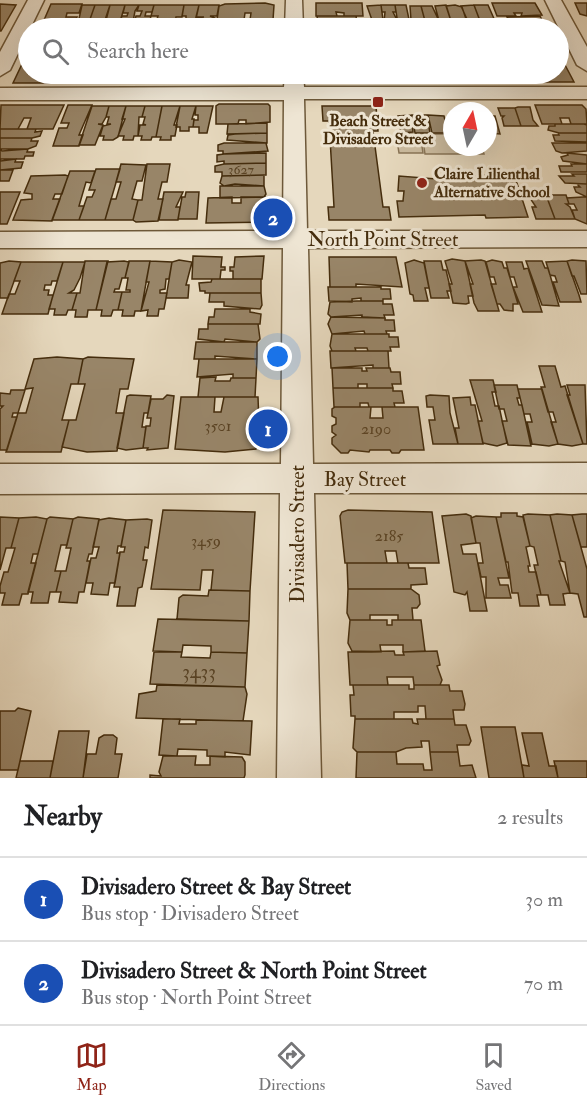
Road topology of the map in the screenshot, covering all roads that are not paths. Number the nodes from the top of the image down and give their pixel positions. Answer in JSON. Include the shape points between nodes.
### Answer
{"nodes":[{"id":1,"x":36,"y":0,"type":"edge"},
{"id":2,"x":294,"y":0,"type":"edge"},
{"id":3,"x":553,"y":0,"type":"edge"},
{"id":4,"x":27,"y":18,"type":"edge"},
{"id":5,"x":294,"y":18,"type":"edge"},
{"id":6,"x":562,"y":18,"type":"edge"},
{"id":7,"x":569,"y":23,"type":"edge"},
{"id":8,"x":584,"y":23,"type":"dead end"},
{"id":9,"x":569,"y":31,"type":"edge"},
{"id":10,"x":18,"y":35,"type":"edge"},
{"id":11,"x":587,"y":65,"type":"edge"},
{"id":12,"x":0,"y":70,"type":"edge"},
{"id":13,"x":294,"y":84,"type":"edge"},
{"id":14,"x":587,"y":93,"type":"edge"},
{"id":15,"x":0,"y":94,"type":"edge"},
{"id":16,"x":295,"y":239,"type":"junction"},
{"id":17,"x":587,"y":239,"type":"edge"},
{"id":18,"x":0,"y":240,"type":"edge"},
{"id":19,"x":587,"y":478,"type":"edge"},
{"id":20,"x":0,"y":479,"type":"edge"},
{"id":21,"x":297,"y":479,"type":"junction"},
{"id":22,"x":299,"y":778,"type":"edge"}],
"edges":[{"from":1,"to":4,"type":"street"},
{"from":2,"to":5,"type":"street"},
{"from":3,"to":6,"type":"street"},
{"from":7,"to":8,"type":"street"},
{"from":9,"to":11,"type":"street"},
{"from":10,"to":12,"type":"street"},
{"from":13,"to":14,"type":"street"},
{"from":13,"to":15,"type":"street"},
{"from":13,"to":16,"type":"street","name":"Divisadero Street"},
{"from":16,"to":17,"type":"street","name":"North Point Street"},
{"from":16,"to":18,"type":"street","name":"North Point Street"},
{"from":16,"to":21,"type":"street","name":"Divisadero Street"},
{"from":19,"to":21,"type":"street","name":"Bay Street"},
{"from":20,"to":21,"type":"street","name":"Bay Street"},
{"from":21,"to":22,"type":"street","name":"Divisadero Street"}]}
